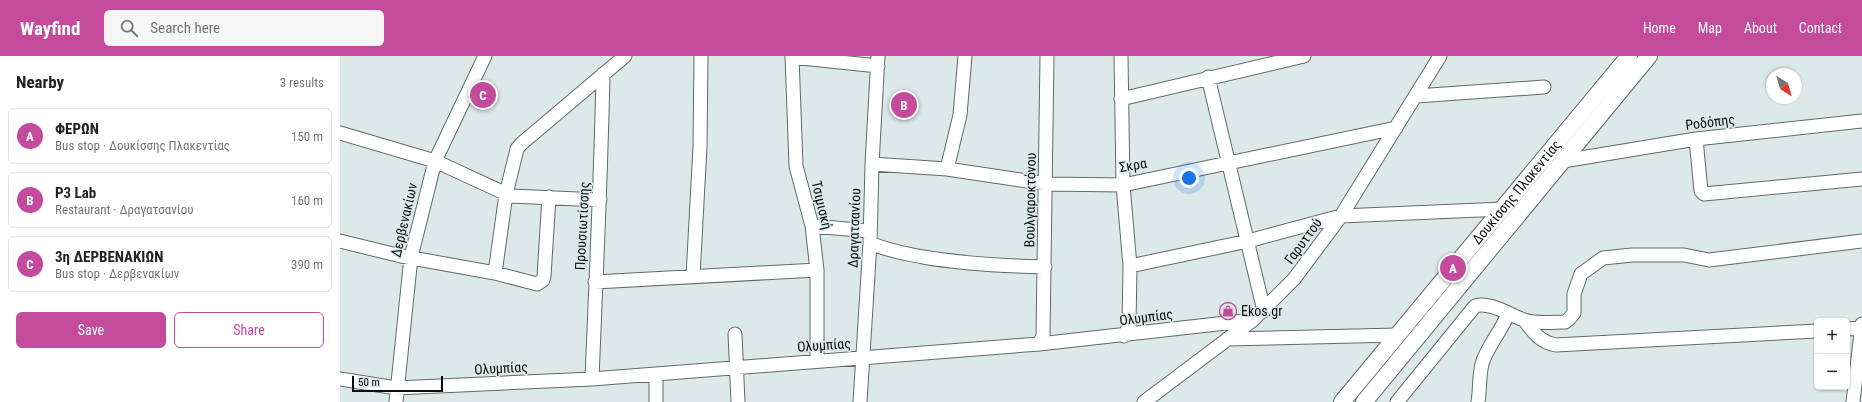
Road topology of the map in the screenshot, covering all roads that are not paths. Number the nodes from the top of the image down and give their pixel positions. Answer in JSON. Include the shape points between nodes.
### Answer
{"nodes":[{"id":1,"x":485,"y":56,"type":"edge"},
{"id":2,"x":624,"y":56,"type":"edge"},
{"id":3,"x":701,"y":56,"type":"edge"},
{"id":4,"x":965,"y":56,"type":"edge"},
{"id":5,"x":1047,"y":56,"type":"edge"},
{"id":6,"x":1121,"y":56,"type":"edge"},
{"id":7,"x":1304,"y":56,"type":"edge"},
{"id":8,"x":1440,"y":56,"type":"edge"},
{"id":9,"x":1629,"y":56,"type":"edge"},
{"id":10,"x":1649,"y":56,"type":"edge"},
{"id":11,"x":792,"y":57,"type":"edge"},
{"id":12,"x":1266,"y":60,"type":"edge"},
{"id":13,"x":878,"y":61,"type":"edge"},
{"id":14,"x":603,"y":74,"type":"junction"},
{"id":15,"x":1208,"y":77,"type":"junction"},
{"id":16,"x":1544,"y":87,"type":"dead end"},
{"id":17,"x":1416,"y":96,"type":"junction"},
{"id":18,"x":1121,"y":99,"type":"junction"},
{"id":19,"x":1862,"y":121,"type":"edge"},
{"id":20,"x":1396,"y":128,"type":"junction"},
{"id":21,"x":340,"y":133,"type":"edge"},
{"id":22,"x":1696,"y":139,"type":"junction"},
{"id":23,"x":435,"y":161,"type":"junction"},
{"id":24,"x":1563,"y":161,"type":"junction"},
{"id":25,"x":1229,"y":162,"type":"junction"},
{"id":26,"x":872,"y":164,"type":"junction"},
{"id":27,"x":947,"y":169,"type":"junction"},
{"id":28,"x":1862,"y":178,"type":"edge"},
{"id":29,"x":1047,"y":184,"type":"junction"},
{"id":30,"x":1123,"y":185,"type":"junction"},
{"id":31,"x":506,"y":194,"type":"junction"},
{"id":32,"x":549,"y":197,"type":"junction"},
{"id":33,"x":600,"y":200,"type":"junction"},
{"id":34,"x":1503,"y":209,"type":"junction"},
{"id":35,"x":1341,"y":216,"type":"junction"},
{"id":36,"x":812,"y":226,"type":"junction"},
{"id":37,"x":870,"y":237,"type":"junction"},
{"id":38,"x":340,"y":241,"type":"edge"},
{"id":39,"x":1862,"y":241,"type":"edge"},
{"id":40,"x":1248,"y":242,"type":"junction"},
{"id":41,"x":411,"y":257,"type":"junction"},
{"id":42,"x":1130,"y":266,"type":"junction"},
{"id":43,"x":1045,"y":267,"type":"junction"},
{"id":44,"x":817,"y":270,"type":"junction"},
{"id":45,"x":494,"y":273,"type":"junction"},
{"id":46,"x":693,"y":276,"type":"junction"},
{"id":47,"x":595,"y":282,"type":"junction"},
{"id":48,"x":1264,"y":311,"type":"junction"},
{"id":49,"x":1508,"y":314,"type":"junction"},
{"id":50,"x":1253,"y":320,"type":"junction"},
{"id":51,"x":1525,"y":321,"type":"junction"},
{"id":52,"x":1862,"y":326,"type":"edge"},
{"id":53,"x":1850,"y":328,"type":"edge"},
{"id":54,"x":1814,"y":330,"type":"edge"},
{"id":55,"x":735,"y":334,"type":"dead end"},
{"id":56,"x":1397,"y":335,"type":"junction"},
{"id":57,"x":1124,"y":336,"type":"junction"},
{"id":58,"x":1227,"y":339,"type":"junction"},
{"id":59,"x":1039,"y":344,"type":"junction"},
{"id":60,"x":863,"y":358,"type":"junction"},
{"id":61,"x":817,"y":360,"type":"junction"},
{"id":62,"x":736,"y":368,"type":"junction"},
{"id":63,"x":656,"y":375,"type":"junction"},
{"id":64,"x":340,"y":379,"type":"edge"},
{"id":65,"x":592,"y":379,"type":"junction"},
{"id":66,"x":396,"y":388,"type":"junction"},
{"id":67,"x":396,"y":402,"type":"edge"},
{"id":68,"x":656,"y":402,"type":"edge"},
{"id":69,"x":738,"y":402,"type":"edge"},
{"id":70,"x":860,"y":402,"type":"edge"},
{"id":71,"x":1144,"y":402,"type":"edge"},
{"id":72,"x":1342,"y":402,"type":"edge"},
{"id":73,"x":1364,"y":402,"type":"edge"},
{"id":74,"x":1396,"y":402,"type":"edge"},
{"id":75,"x":1478,"y":402,"type":"edge"},
{"id":76,"x":1852,"y":402,"type":"edge"}],
"edges":[{"from":1,"to":23,"type":"street","name":"Δερβενακίων"},
{"from":2,"to":14,"type":"street"},
{"from":3,"to":46,"type":"street","via":[[700,147]]},
{"from":4,"to":27,"type":"street","via":[[960,115]]},
{"from":5,"to":29,"type":"street","name":"Βουλγαροκτόνου"},
{"from":6,"to":18,"type":"street"},
{"from":7,"to":12,"type":"street"},
{"from":8,"to":17,"type":"street","name":"Γαρυττού"},
{"from":9,"to":34,"type":"main road","name":"Δουκίσσης Πλακεντίας"},
{"from":10,"to":24,"type":"main road","name":"Δουκίσσης Πλακεντίας"},
{"from":11,"to":13,"type":"street"},
{"from":11,"to":36,"type":"street","name":"Τσιμισκή","via":[[796,166]]},
{"from":12,"to":15,"type":"street"},
{"from":13,"to":26,"type":"street","name":"Δραγατσανίου"},
{"from":14,"to":31,"type":"street","via":[[521,144],[515,154]]},
{"from":14,"to":33,"type":"street","name":"Προυσιωτίσσης"},
{"from":15,"to":18,"type":"street"},
{"from":15,"to":25,"type":"street"},
{"from":16,"to":17,"type":"street"},
{"from":17,"to":20,"type":"street","name":"Γαρυττού"},
{"from":18,"to":30,"type":"street"},
{"from":19,"to":22,"type":"street","name":"Ροδόπης"},
{"from":20,"to":25,"type":"street","name":"Σκρα"},
{"from":20,"to":35,"type":"street","name":"Γαρυττού"},
{"from":21,"to":23,"type":"street"},
{"from":22,"to":24,"type":"street","name":"Ροδόπης"},
{"from":22,"to":28,"type":"street","via":[[1701,191],[1704,194]]},
{"from":23,"to":31,"type":"street"},
{"from":23,"to":41,"type":"street","name":"Δερβενακίων"},
{"from":24,"to":73,"type":"main road","name":"Δουκίσσης Πλακεντίας"},
{"from":25,"to":30,"type":"street","name":"Σκρα"},
{"from":25,"to":40,"type":"street"},
{"from":26,"to":27,"type":"street","name":"Σκρα"},
{"from":26,"to":37,"type":"street","name":"Δραγατσανίου"},
{"from":27,"to":29,"type":"street","name":"Σκρα"},
{"from":29,"to":30,"type":"street","name":"Σκρα"},
{"from":29,"to":43,"type":"street","name":"Βουλγαροκτόνου"},
{"from":30,"to":42,"type":"street"},
{"from":31,"to":32,"type":"street"},
{"from":31,"to":45,"type":"street"},
{"from":32,"to":33,"type":"street"},
{"from":32,"to":45,"type":"street","via":[[544,276],[540,283],[534,285]]},
{"from":33,"to":47,"type":"street","name":"Προυσιωτίσσης"},
{"from":34,"to":35,"type":"street"},
{"from":34,"to":56,"type":"main road","name":"Δουκίσσης Πλακεντίας"},
{"from":35,"to":40,"type":"street"},
{"from":35,"to":48,"type":"street","name":"Γαρυττού","via":[[1294,279]]},
{"from":36,"to":37,"type":"street"},
{"from":36,"to":44,"type":"street","name":"Τσιμισκή"},
{"from":37,"to":43,"type":"street","via":[[887,250],[954,262],[984,266]]},
{"from":37,"to":60,"type":"street","name":"Δραγατσανίου"},
{"from":38,"to":41,"type":"street"},
{"from":39,"to":51,"type":"street","via":[[1709,260],[1684,255],[1603,258],[1581,274],[1574,294],[1574,313],[1569,319],[1565,322]]},
{"from":40,"to":42,"type":"street"},
{"from":40,"to":48,"type":"street"},
{"from":41,"to":45,"type":"street"},
{"from":41,"to":66,"type":"street","name":"Δερβενακίων"},
{"from":42,"to":57,"type":"street","via":[[1129,326]]},
{"from":43,"to":59,"type":"street","name":"Βουλγαροκτόνου","via":[[1043,336]]},
{"from":44,"to":46,"type":"street"},
{"from":44,"to":61,"type":"street","name":"Τσιμισκή"},
{"from":46,"to":47,"type":"street"},
{"from":47,"to":65,"type":"street","name":"Προυσιωτίσσης"},
{"from":48,"to":50,"type":"street","name":"Γαρυττού"},
{"from":49,"to":51,"type":"street"},
{"from":49,"to":74,"type":"street","via":[[1489,305],[1475,306]]},
{"from":49,"to":75,"type":"street","via":[[1482,364]]},
{"from":50,"to":57,"type":"street","name":"Ολυμπίας"},
{"from":50,"to":58,"type":"street","name":"Γαρυττού"},
{"from":51,"to":54,"type":"street","via":[[1536,336],[1556,345]]},
{"from":52,"to":53,"type":"street"},
{"from":52,"to":76,"type":"street"},
{"from":55,"to":62,"type":"street","via":[[738,359]]},
{"from":56,"to":58,"type":"street"},
{"from":56,"to":72,"type":"main road","name":"Δουκίσσης Πλακεντίας"},
{"from":57,"to":59,"type":"street","name":"Ολυμπίας"},
{"from":58,"to":71,"type":"street","name":"Γαρυττού"},
{"from":59,"to":60,"type":"street","name":"Ολυμπίας"},
{"from":60,"to":61,"type":"street","name":"Ολυμπίας"},
{"from":60,"to":70,"type":"street","name":"Δραγατσανίου"},
{"from":61,"to":62,"type":"street","name":"Ολυμπίας"},
{"from":62,"to":63,"type":"street","name":"Ολυμπίας"},
{"from":62,"to":69,"type":"street"},
{"from":63,"to":65,"type":"street","name":"Ολυμπίας"},
{"from":63,"to":68,"type":"street"},
{"from":64,"to":66,"type":"street","name":"Ολυμπίας"},
{"from":65,"to":66,"type":"street","name":"Ολυμπίας"},
{"from":66,"to":67,"type":"street","name":"Δερβενακίων"}]}
